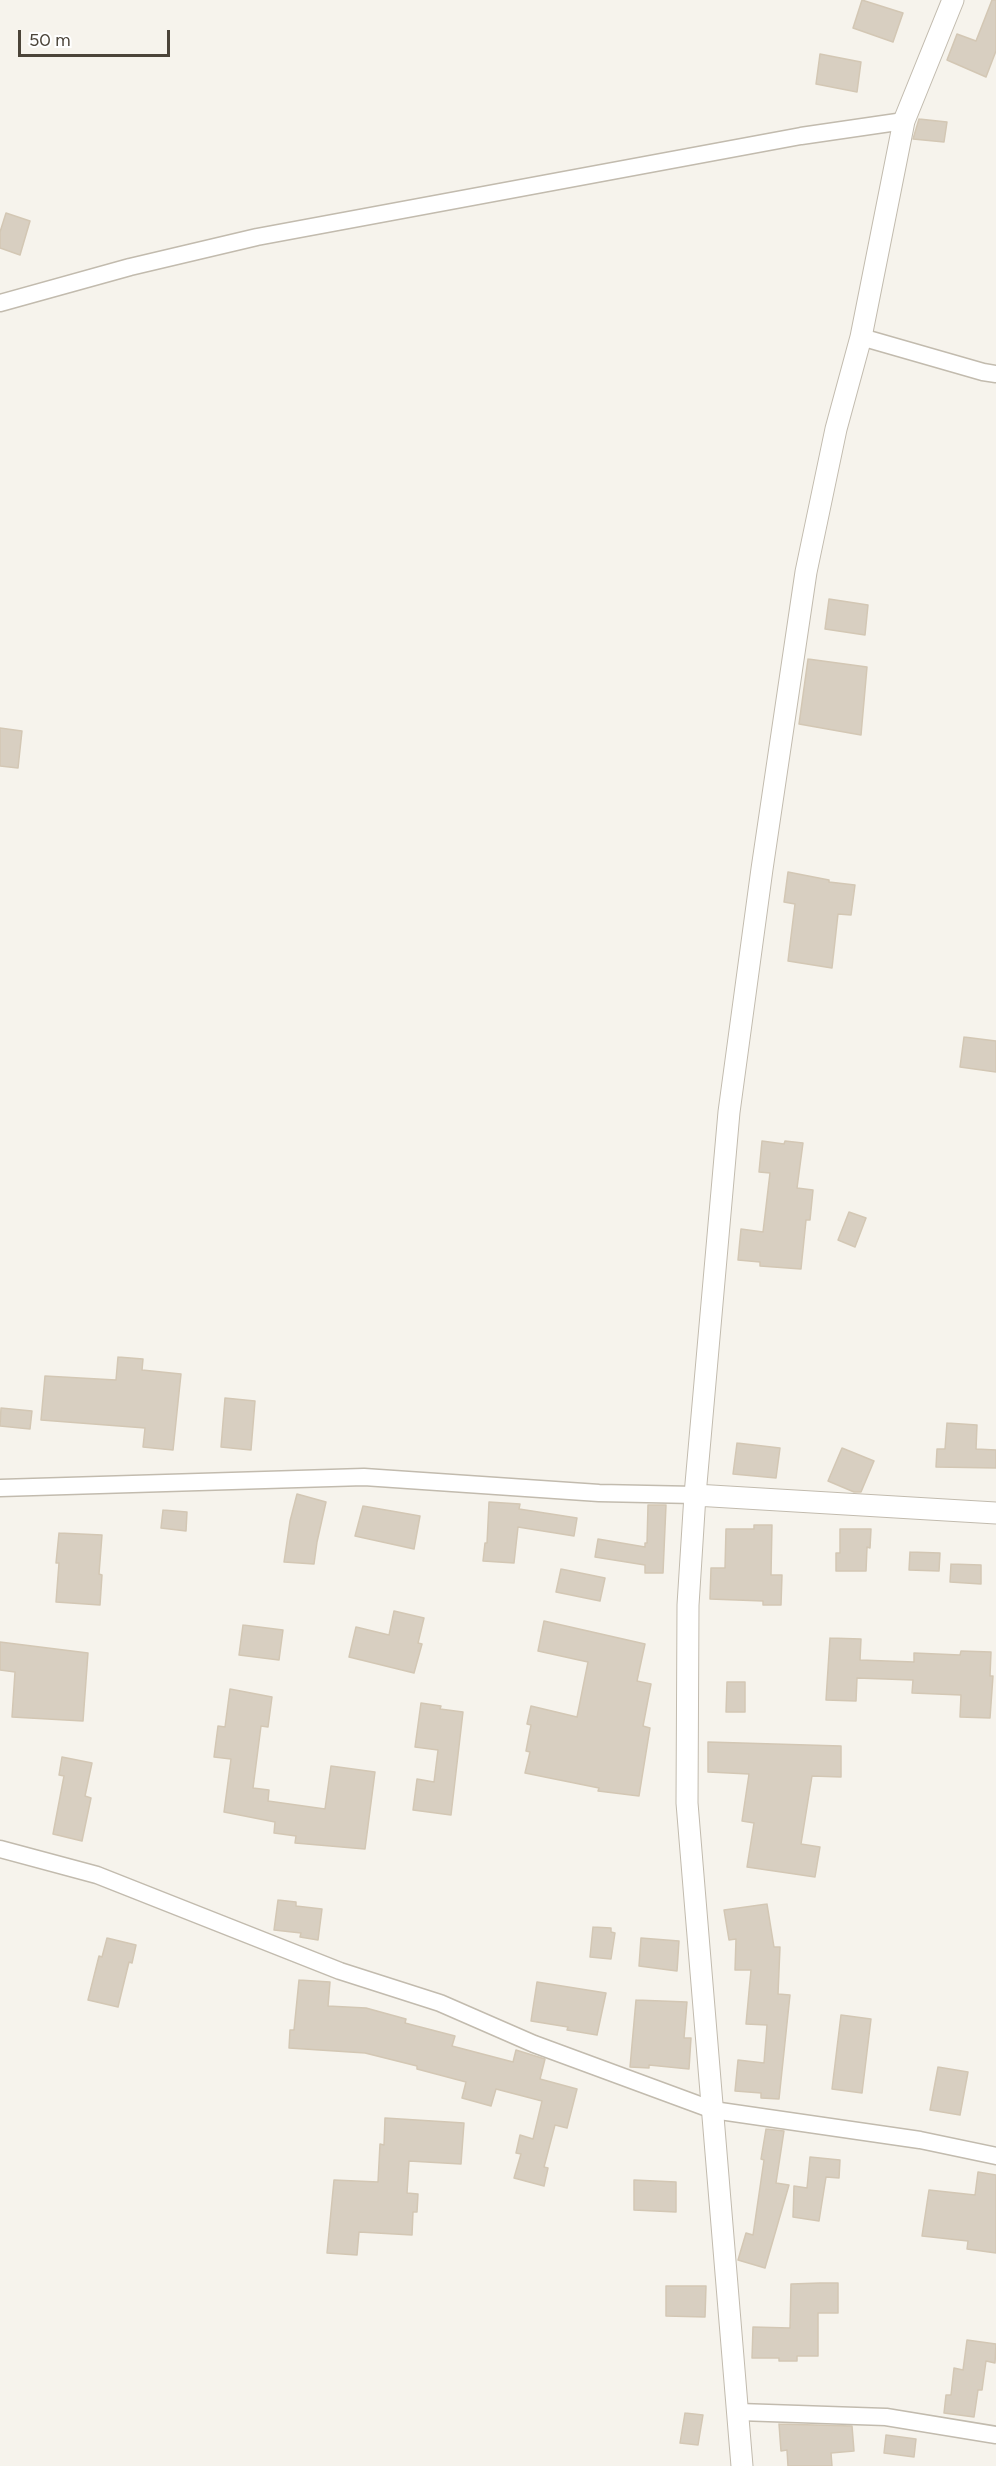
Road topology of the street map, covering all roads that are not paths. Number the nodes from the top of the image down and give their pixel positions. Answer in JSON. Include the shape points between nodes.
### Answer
{"nodes":[{"id":1,"x":953,"y":0,"type":"edge"},
{"id":2,"x":904,"y":121,"type":"junction"},
{"id":3,"x":0,"y":303,"type":"edge"},
{"id":4,"x":861,"y":338,"type":"junction"},
{"id":5,"x":996,"y":374,"type":"edge"},
{"id":6,"x":0,"y":1488,"type":"edge"},
{"id":7,"x":695,"y":1495,"type":"junction"},
{"id":8,"x":996,"y":1513,"type":"edge"},
{"id":9,"x":0,"y":1849,"type":"edge"},
{"id":10,"x":713,"y":2110,"type":"junction"},
{"id":11,"x":996,"y":2156,"type":"edge"},
{"id":12,"x":739,"y":2412,"type":"junction"},
{"id":13,"x":996,"y":2435,"type":"edge"},
{"id":14,"x":742,"y":2466,"type":"edge"}],
"edges":[{"from":1,"to":2,"type":"street"},
{"from":2,"to":3,"type":"street","via":[[801,136],[257,237]]},
{"from":2,"to":4,"type":"street"},
{"from":4,"to":5,"type":"street"},
{"from":4,"to":7,"type":"street","via":[[836,429],[806,572],[762,869],[729,1112]]},
{"from":6,"to":7,"type":"street","via":[[364,1477],[599,1493]]},
{"from":7,"to":8,"type":"street"},
{"from":7,"to":10,"type":"street","via":[[688,1605],[687,1803]]},
{"from":9,"to":10,"type":"street","via":[[97,1875],[340,1971],[440,2003],[534,2044]]},
{"from":10,"to":11,"type":"street","via":[[920,2140]]},
{"from":10,"to":12,"type":"street"},
{"from":12,"to":13,"type":"street","via":[[886,2417]]},
{"from":12,"to":14,"type":"street"}]}
